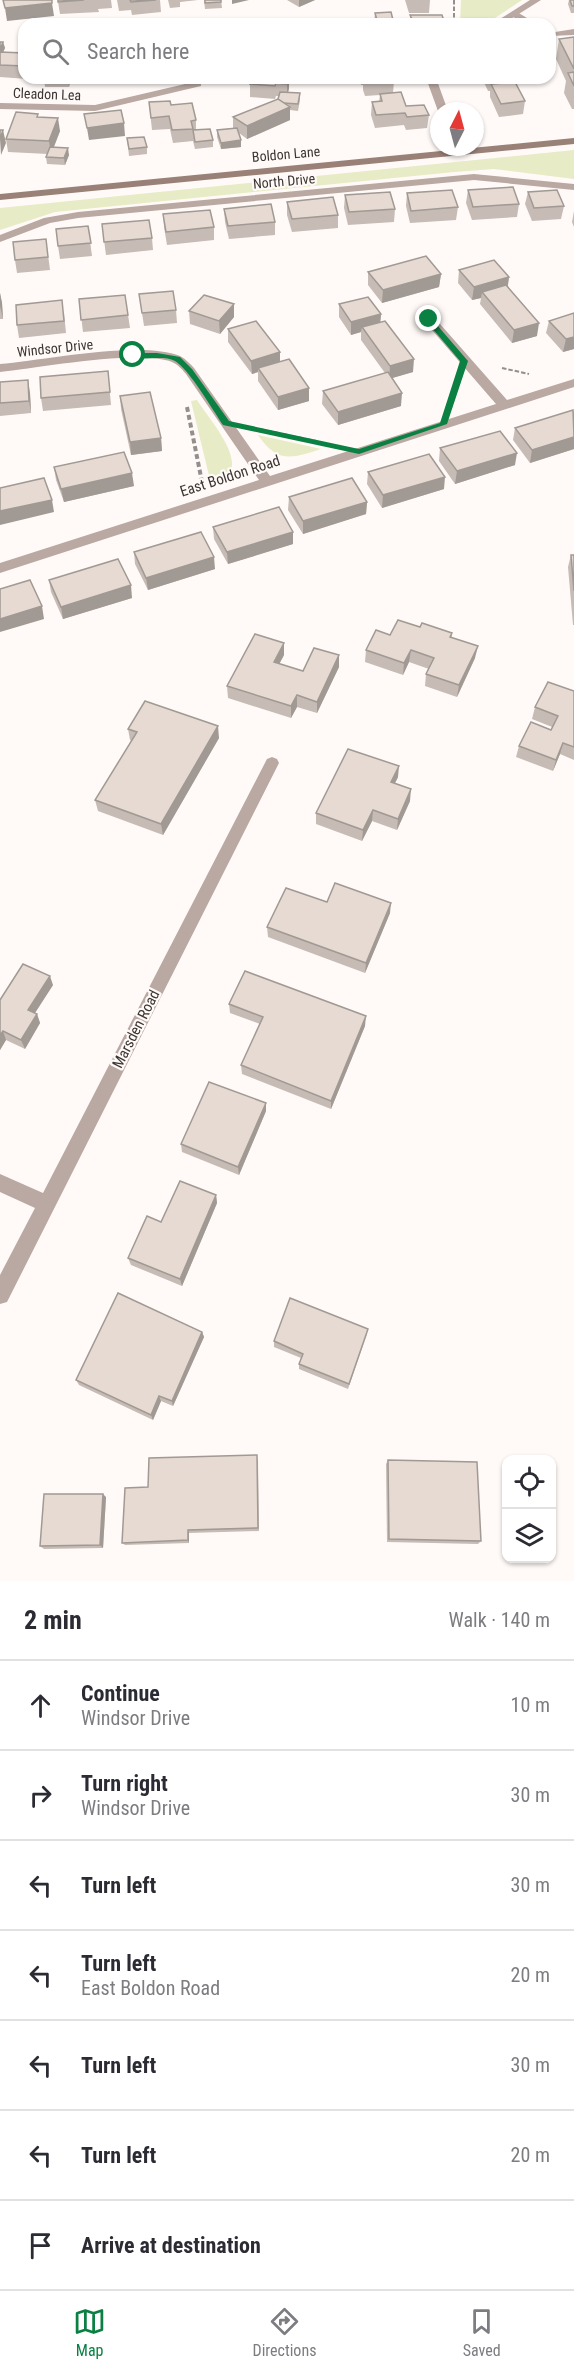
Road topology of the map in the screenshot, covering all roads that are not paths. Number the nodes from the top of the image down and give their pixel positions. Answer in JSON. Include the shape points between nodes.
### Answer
{"nodes":[{"id":1,"x":536,"y":0,"type":"edge"},
{"id":2,"x":514,"y":14,"type":"junction"},
{"id":3,"x":507,"y":18,"type":"edge"},
{"id":4,"x":522,"y":18,"type":"edge"},
{"id":5,"x":574,"y":32,"type":"edge"},
{"id":6,"x":556,"y":35,"type":"edge"},
{"id":7,"x":198,"y":84,"type":"dead end"},
{"id":8,"x":430,"y":84,"type":"edge"},
{"id":9,"x":439,"y":102,"type":"edge"},
{"id":10,"x":0,"y":106,"type":"edge"},
{"id":11,"x":574,"y":141,"type":"edge"},
{"id":12,"x":484,"y":148,"type":"edge"},
{"id":13,"x":430,"y":153,"type":"edge"},
{"id":14,"x":574,"y":187,"type":"edge"},
{"id":15,"x":0,"y":196,"type":"edge"},
{"id":16,"x":0,"y":239,"type":"edge"},
{"id":17,"x":429,"y":319,"type":"dead end"},
{"id":18,"x":0,"y":368,"type":"edge"},
{"id":19,"x":573,"y":383,"type":"edge"},
{"id":20,"x":504,"y":405,"type":"junction"},
{"id":21,"x":267,"y":481,"type":"junction"},
{"id":22,"x":0,"y":568,"type":"edge"},
{"id":23,"x":272,"y":763,"type":"dead end"},
{"id":24,"x":0,"y":1183,"type":"edge"},
{"id":25,"x":47,"y":1204,"type":"junction"},
{"id":26,"x":0,"y":1295,"type":"edge"}],
"edges":[{"from":1,"to":2,"type":"street"},
{"from":2,"to":3,"type":"street"},
{"from":2,"to":4,"type":"lane"},
{"from":5,"to":6,"type":"lane"},
{"from":7,"to":10,"type":"street","name":"Cleadon Lea","via":[[95,108]]},
{"from":8,"to":9,"type":"street"},
{"from":11,"to":12,"type":"street","name":"Boldon Lane"},
{"from":13,"to":15,"type":"street","name":"Boldon Lane"},
{"from":14,"to":16,"type":"street","name":"North Drive","via":[[462,178],[78,215],[48,220]]},
{"from":17,"to":20,"type":"street"},
{"from":18,"to":21,"type":"street","name":"Windsor Drive","via":[[133,355],[177,359],[190,371]]},
{"from":19,"to":20,"type":"street","name":"East Boldon Road"},
{"from":20,"to":21,"type":"street","name":"East Boldon Road"},
{"from":21,"to":22,"type":"street","name":"East Boldon Road"},
{"from":23,"to":25,"type":"street","name":"Marsden Road"},
{"from":24,"to":25,"type":"street"},
{"from":25,"to":26,"type":"street","name":"Marsden Road"}]}
